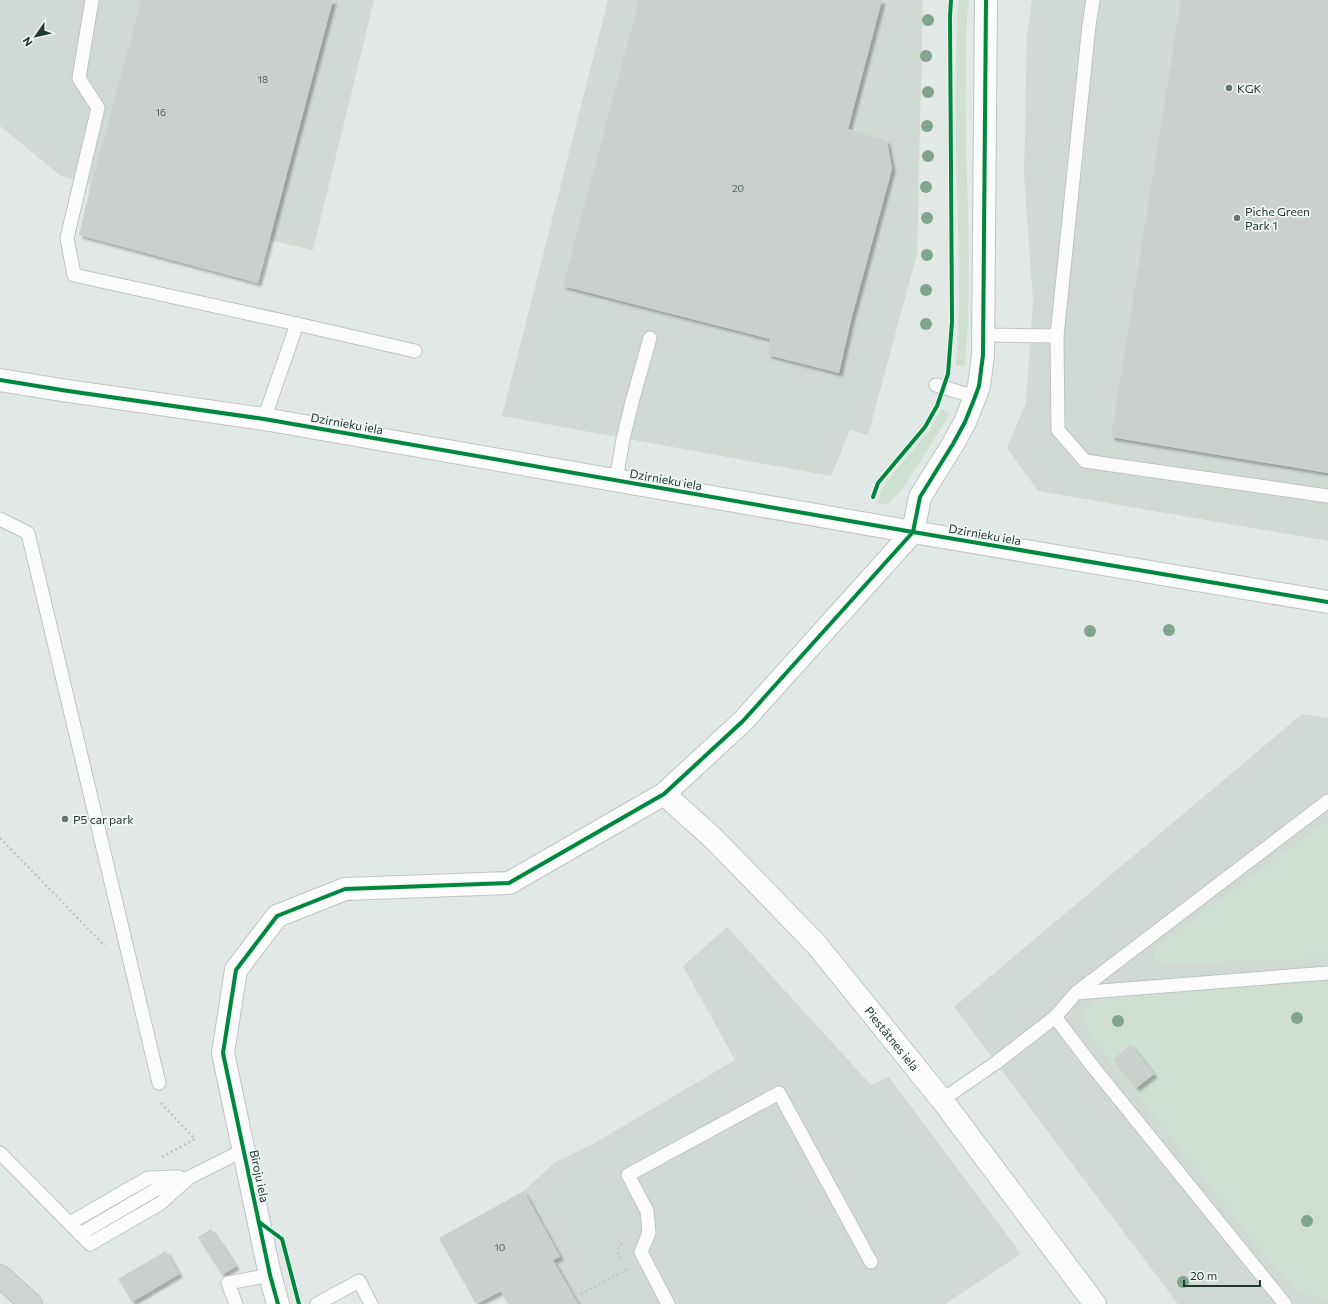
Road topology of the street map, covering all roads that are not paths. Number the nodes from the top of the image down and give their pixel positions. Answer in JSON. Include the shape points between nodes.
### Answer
{"nodes":[{"id":1,"x":92,"y":0,"type":"edge"},
{"id":2,"x":986,"y":0,"type":"edge"},
{"id":3,"x":1093,"y":0,"type":"edge"},
{"id":4,"x":297,"y":324,"type":"junction"},
{"id":5,"x":983,"y":335,"type":"junction"},
{"id":6,"x":1056,"y":336,"type":"junction"},
{"id":7,"x":650,"y":338,"type":"dead end"},
{"id":8,"x":415,"y":351,"type":"dead end"},
{"id":9,"x":0,"y":380,"type":"edge"},
{"id":10,"x":936,"y":385,"type":"dead end"},
{"id":11,"x":975,"y":397,"type":"junction"},
{"id":12,"x":264,"y":419,"type":"junction"},
{"id":13,"x":616,"y":481,"type":"junction"},
{"id":14,"x":1328,"y":496,"type":"edge"},
{"id":15,"x":0,"y":519,"type":"edge"},
{"id":16,"x":913,"y":532,"type":"junction"},
{"id":17,"x":1328,"y":602,"type":"edge"},
{"id":18,"x":664,"y":794,"type":"junction"},
{"id":19,"x":1328,"y":801,"type":"edge"},
{"id":20,"x":1328,"y":973,"type":"edge"},
{"id":21,"x":1076,"y":994,"type":"junction"},
{"id":22,"x":1055,"y":1017,"type":"junction"},
{"id":23,"x":159,"y":1083,"type":"dead end"},
{"id":24,"x":942,"y":1100,"type":"junction"},
{"id":25,"x":244,"y":1150,"type":"junction"},
{"id":26,"x":0,"y":1153,"type":"edge"},
{"id":27,"x":190,"y":1177,"type":"junction"},
{"id":28,"x":70,"y":1223,"type":"junction"},
{"id":29,"x":80,"y":1234,"type":"junction"},
{"id":30,"x":871,"y":1262,"type":"dead end"},
{"id":31,"x":270,"y":1275,"type":"junction"},
{"id":32,"x":0,"y":1276,"type":"edge"},
{"id":33,"x":31,"y":1304,"type":"edge"},
{"id":34,"x":236,"y":1304,"type":"edge"},
{"id":35,"x":278,"y":1304,"type":"edge"},
{"id":36,"x":317,"y":1304,"type":"edge"},
{"id":37,"x":371,"y":1304,"type":"edge"},
{"id":38,"x":668,"y":1304,"type":"edge"},
{"id":39,"x":1095,"y":1304,"type":"edge"},
{"id":40,"x":1285,"y":1304,"type":"edge"}],
"edges":[{"from":1,"to":4,"type":"lane","via":[[79,78],[98,108],[67,238],[74,275]]},
{"from":2,"to":5,"type":"street"},
{"from":3,"to":6,"type":"lane"},
{"from":4,"to":8,"type":"lane"},
{"from":4,"to":12,"type":"lane"},
{"from":5,"to":6,"type":"lane"},
{"from":5,"to":11,"type":"street","via":[[983,355]]},
{"from":6,"to":14,"type":"lane","via":[[1058,430],[1085,461]]},
{"from":7,"to":13,"type":"lane","via":[[623,439]]},
{"from":9,"to":12,"type":"street","name":"Dzirnieku iela"},
{"from":10,"to":11,"type":"lane"},
{"from":11,"to":16,"type":"street","via":[[953,444],[920,497]]},
{"from":12,"to":13,"type":"street","name":"Dzirnieku iela"},
{"from":13,"to":16,"type":"street","name":"Dzirnieku iela"},
{"from":15,"to":23,"type":"lane","via":[[28,533]]},
{"from":16,"to":17,"type":"street","name":"Dzirnieku iela"},
{"from":16,"to":18,"type":"street","via":[[743,721]]},
{"from":18,"to":24,"type":"street","name":"Piestātnes iela","via":[[714,839],[816,944]]},
{"from":18,"to":25,"type":"street","name":"Biroju iela","via":[[509,883],[345,889],[277,916],[236,970],[223,1053]]},
{"from":19,"to":21,"type":"lane"},
{"from":20,"to":21,"type":"lane"},
{"from":21,"to":22,"type":"lane"},
{"from":22,"to":24,"type":"lane"},
{"from":22,"to":40,"type":"lane"},
{"from":24,"to":39,"type":"street","name":"Piestātnes iela"},
{"from":25,"to":27,"type":"lane"},
{"from":25,"to":31,"type":"street","name":"Biroju iela"},
{"from":26,"to":28,"type":"lane"},
{"from":27,"to":28,"type":"lane","via":[[148,1178]]},
{"from":27,"to":29,"type":"lane","via":[[155,1190]]},
{"from":27,"to":29,"type":"lane","via":[[161,1203],[90,1244]]},
{"from":28,"to":29,"type":"lane"},
{"from":30,"to":38,"type":"lane","via":[[778,1093],[628,1175],[647,1211],[649,1233],[641,1252]]},
{"from":31,"to":34,"type":"lane","via":[[228,1283]]},
{"from":31,"to":35,"type":"street","name":"Biroju iela"},
{"from":32,"to":33,"type":"main road"},
{"from":36,"to":37,"type":"lane","via":[[359,1282]]}]}
